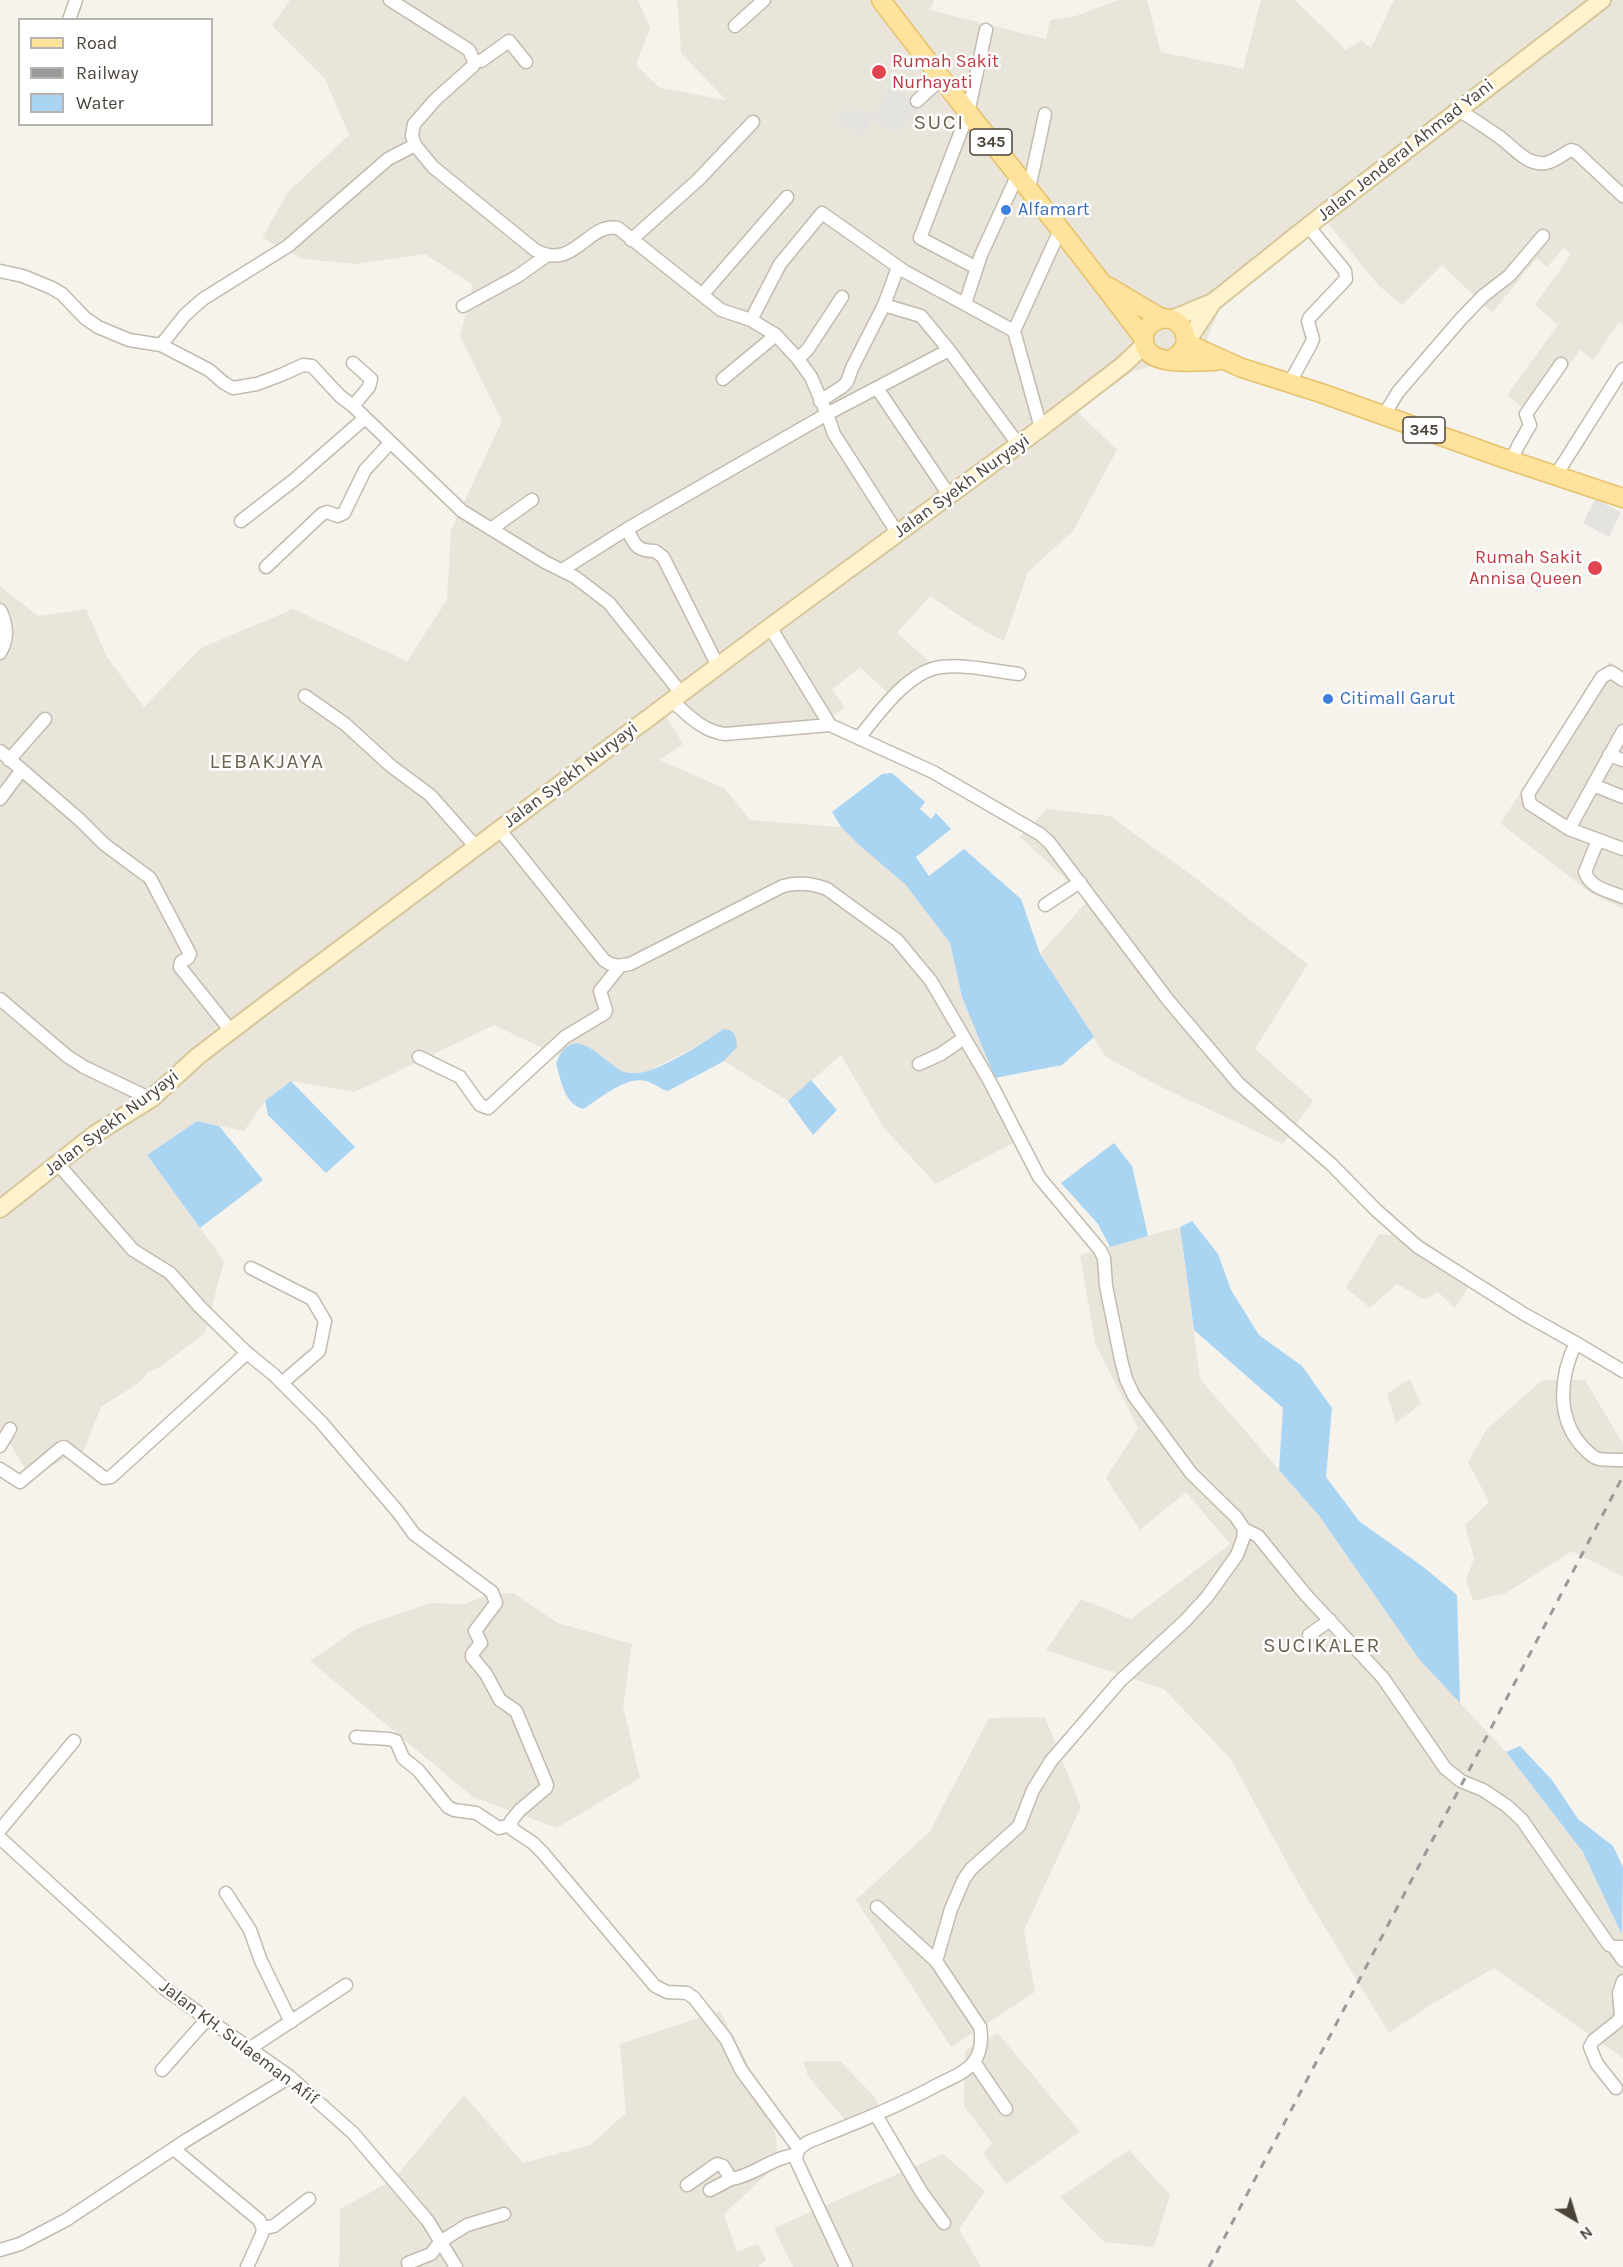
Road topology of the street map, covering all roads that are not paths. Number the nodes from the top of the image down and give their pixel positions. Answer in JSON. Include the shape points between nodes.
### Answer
{"nodes":[{"id":1,"x":76,"y":0,"type":"edge"},
{"id":2,"x":390,"y":0,"type":"edge"},
{"id":3,"x":764,"y":0,"type":"edge"},
{"id":4,"x":880,"y":0,"type":"edge"},
{"id":5,"x":1602,"y":0,"type":"edge"},
{"id":6,"x":70,"y":18,"type":"edge"},
{"id":7,"x":735,"y":26,"type":"dead end"},
{"id":8,"x":986,"y":30,"type":"dead end"},
{"id":9,"x":474,"y":61,"type":"junction"},
{"id":10,"x":526,"y":62,"type":"dead end"},
{"id":11,"x":941,"y":79,"type":"junction"},
{"id":12,"x":917,"y":101,"type":"dead end"},
{"id":13,"x":1458,"y":110,"type":"junction"},
{"id":14,"x":968,"y":113,"type":"junction"},
{"id":15,"x":1045,"y":114,"type":"dead end"},
{"id":16,"x":753,"y":122,"type":"dead end"},
{"id":17,"x":415,"y":144,"type":"junction"},
{"id":18,"x":1018,"y":174,"type":"junction"},
{"id":19,"x":1029,"y":189,"type":"junction"},
{"id":20,"x":1623,"y":196,"type":"edge"},
{"id":21,"x":788,"y":197,"type":"dead end"},
{"id":22,"x":1308,"y":226,"type":"junction"},
{"id":23,"x":1060,"y":230,"type":"junction"},
{"id":24,"x":1543,"y":236,"type":"dead end"},
{"id":25,"x":631,"y":240,"type":"junction"},
{"id":26,"x":546,"y":256,"type":"junction"},
{"id":27,"x":897,"y":267,"type":"junction"},
{"id":28,"x":977,"y":268,"type":"junction"},
{"id":29,"x":0,"y":271,"type":"edge"},
{"id":30,"x":1102,"y":283,"type":"junction"},
{"id":31,"x":702,"y":295,"type":"junction"},
{"id":32,"x":842,"y":297,"type":"dead end"},
{"id":33,"x":1213,"y":302,"type":"junction"},
{"id":34,"x":965,"y":304,"type":"junction"},
{"id":35,"x":884,"y":305,"type":"junction"},
{"id":36,"x":463,"y":306,"type":"dead end"},
{"id":37,"x":1166,"y":319,"type":"junction"},
{"id":38,"x":751,"y":320,"type":"junction"},
{"id":39,"x":1014,"y":331,"type":"junction"},
{"id":40,"x":776,"y":334,"type":"junction"},
{"id":41,"x":1186,"y":343,"type":"junction"},
{"id":42,"x":161,"y":345,"type":"junction"},
{"id":43,"x":949,"y":350,"type":"junction"},
{"id":44,"x":1153,"y":351,"type":"junction"},
{"id":45,"x":798,"y":359,"type":"junction"},
{"id":46,"x":1224,"y":361,"type":"junction"},
{"id":47,"x":353,"y":363,"type":"dead end"},
{"id":48,"x":1561,"y":364,"type":"dead end"},
{"id":49,"x":1623,"y":369,"type":"edge"},
{"id":50,"x":723,"y":379,"type":"dead end"},
{"id":51,"x":1289,"y":384,"type":"junction"},
{"id":52,"x":876,"y":388,"type":"junction"},
{"id":53,"x":820,"y":401,"type":"junction"},
{"id":54,"x":353,"y":406,"type":"junction"},
{"id":55,"x":827,"y":414,"type":"junction"},
{"id":56,"x":1384,"y":415,"type":"junction"},
{"id":57,"x":365,"y":418,"type":"junction"},
{"id":58,"x":1041,"y":428,"type":"junction"},
{"id":59,"x":390,"y":442,"type":"junction"},
{"id":60,"x":1018,"y":444,"type":"junction"},
{"id":61,"x":1512,"y":460,"type":"junction"},
{"id":62,"x":1556,"y":475,"type":"junction"},
{"id":63,"x":949,"y":495,"type":"junction"},
{"id":64,"x":1623,"y":498,"type":"edge"},
{"id":65,"x":532,"y":500,"type":"dead end"},
{"id":66,"x":241,"y":521,"type":"dead end"},
{"id":67,"x":491,"y":529,"type":"junction"},
{"id":68,"x":627,"y":529,"type":"junction"},
{"id":69,"x":898,"y":534,"type":"junction"},
{"id":70,"x":266,"y":567,"type":"dead end"},
{"id":71,"x":562,"y":570,"type":"junction"},
{"id":72,"x":0,"y":610,"type":"edge"},
{"id":73,"x":770,"y":627,"type":"junction"},
{"id":74,"x":0,"y":653,"type":"edge"},
{"id":75,"x":718,"y":666,"type":"junction"},
{"id":76,"x":1019,"y":674,"type":"dead end"},
{"id":77,"x":1623,"y":680,"type":"edge"},
{"id":78,"x":305,"y":696,"type":"dead end"},
{"id":79,"x":676,"y":696,"type":"junction"},
{"id":80,"x":45,"y":719,"type":"dead end"},
{"id":81,"x":830,"y":725,"type":"junction"},
{"id":82,"x":1623,"y":731,"type":"edge"},
{"id":83,"x":859,"y":738,"type":"junction"},
{"id":84,"x":4,"y":755,"type":"edge"},
{"id":85,"x":1609,"y":755,"type":"junction"},
{"id":86,"x":1623,"y":760,"type":"edge"},
{"id":87,"x":21,"y":771,"type":"junction"},
{"id":88,"x":1593,"y":785,"type":"junction"},
{"id":89,"x":1623,"y":797,"type":"edge"},
{"id":90,"x":0,"y":799,"type":"edge"},
{"id":91,"x":499,"y":829,"type":"junction"},
{"id":92,"x":1569,"y":829,"type":"junction"},
{"id":93,"x":1598,"y":840,"type":"junction"},
{"id":94,"x":476,"y":847,"type":"junction"},
{"id":95,"x":1623,"y":849,"type":"edge"},
{"id":96,"x":1080,"y":882,"type":"junction"},
{"id":97,"x":1623,"y":897,"type":"edge"},
{"id":98,"x":1045,"y":905,"type":"dead end"},
{"id":99,"x":620,"y":966,"type":"junction"},
{"id":100,"x":0,"y":999,"type":"edge"},
{"id":101,"x":231,"y":1031,"type":"junction"},
{"id":102,"x":964,"y":1038,"type":"junction"},
{"id":103,"x":419,"y":1057,"type":"dead end"},
{"id":104,"x":919,"y":1064,"type":"dead end"},
{"id":105,"x":151,"y":1098,"type":"junction"},
{"id":106,"x":58,"y":1164,"type":"junction"},
{"id":107,"x":0,"y":1209,"type":"edge"},
{"id":108,"x":251,"y":1268,"type":"dead end"},
{"id":109,"x":1575,"y":1343,"type":"junction"},
{"id":110,"x":248,"y":1353,"type":"junction"},
{"id":111,"x":1623,"y":1371,"type":"edge"},
{"id":112,"x":282,"y":1383,"type":"junction"},
{"id":113,"x":10,"y":1429,"type":"dead end"},
{"id":114,"x":0,"y":1446,"type":"edge"},
{"id":115,"x":1623,"y":1460,"type":"edge"},
{"id":116,"x":0,"y":1470,"type":"edge"},
{"id":117,"x":1244,"y":1529,"type":"junction"},
{"id":118,"x":1330,"y":1620,"type":"junction"},
{"id":119,"x":1309,"y":1635,"type":"dead end"},
{"id":120,"x":356,"y":1737,"type":"dead end"},
{"id":121,"x":74,"y":1741,"type":"dead end"},
{"id":122,"x":510,"y":1825,"type":"junction"},
{"id":123,"x":0,"y":1830,"type":"edge"},
{"id":124,"x":0,"y":1838,"type":"edge"},
{"id":125,"x":226,"y":1893,"type":"dead end"},
{"id":126,"x":877,"y":1907,"type":"dead end"},
{"id":127,"x":1619,"y":1947,"type":"edge"},
{"id":128,"x":1623,"y":1960,"type":"edge"},
{"id":129,"x":936,"y":1961,"type":"junction"},
{"id":130,"x":1623,"y":1981,"type":"edge"},
{"id":131,"x":346,"y":1985,"type":"dead end"},
{"id":132,"x":207,"y":2019,"type":"junction"},
{"id":133,"x":291,"y":2022,"type":"junction"},
{"id":134,"x":249,"y":2049,"type":"junction"},
{"id":135,"x":974,"y":2062,"type":"junction"},
{"id":136,"x":162,"y":2070,"type":"dead end"},
{"id":137,"x":290,"y":2077,"type":"junction"},
{"id":138,"x":1616,"y":2088,"type":"dead end"},
{"id":139,"x":1006,"y":2109,"type":"dead end"},
{"id":140,"x":876,"y":2115,"type":"junction"},
{"id":141,"x":174,"y":2149,"type":"junction"},
{"id":142,"x":797,"y":2151,"type":"junction"},
{"id":143,"x":730,"y":2179,"type":"junction"},
{"id":144,"x":687,"y":2185,"type":"dead end"},
{"id":145,"x":710,"y":2190,"type":"dead end"},
{"id":146,"x":309,"y":2199,"type":"dead end"},
{"id":147,"x":504,"y":2214,"type":"dead end"},
{"id":148,"x":944,"y":2223,"type":"dead end"},
{"id":149,"x":263,"y":2228,"type":"junction"},
{"id":150,"x":440,"y":2241,"type":"junction"},
{"id":151,"x":0,"y":2250,"type":"edge"},
{"id":152,"x":408,"y":2263,"type":"dead end"},
{"id":153,"x":247,"y":2267,"type":"edge"},
{"id":154,"x":456,"y":2267,"type":"edge"},
{"id":155,"x":846,"y":2267,"type":"edge"}],
"edges":[{"from":1,"to":6,"type":"street"},
{"from":2,"to":9,"type":"street","via":[[469,50]]},
{"from":3,"to":7,"type":"street"},
{"from":4,"to":11,"type":"main road","number":"345"},
{"from":5,"to":13,"type":"main road","name":"Jalan Jenderal Ahmad Yani"},
{"from":8,"to":14,"type":"street"},
{"from":9,"to":10,"type":"street","via":[[481,61],[509,41]]},
{"from":9,"to":17,"type":"street","via":[[414,124]]},
{"from":11,"to":12,"type":"street"},
{"from":11,"to":14,"type":"main road","number":"345"},
{"from":13,"to":20,"type":"street","via":[[1530,160],[1549,163],[1575,151]]},
{"from":13,"to":22,"type":"main road","name":"Jalan Jenderal Ahmad Yani"},
{"from":14,"to":18,"type":"main road","number":"345"},
{"from":14,"to":28,"type":"street","via":[[920,238]]},
{"from":15,"to":19,"type":"street"},
{"from":16,"to":25,"type":"street","via":[[698,180]]},
{"from":17,"to":26,"type":"street","via":[[433,167]]},
{"from":17,"to":42,"type":"street","via":[[388,159],[288,246],[203,299]]},
{"from":18,"to":19,"type":"main road","number":"345"},
{"from":18,"to":28,"type":"street"},
{"from":19,"to":23,"type":"main road","number":"345"},
{"from":21,"to":31,"type":"street"},
{"from":22,"to":33,"type":"main road","name":"Jalan Jenderal Ahmad Yani"},
{"from":22,"to":51,"type":"street","via":[[1345,271],[1346,279],[1310,317],[1313,339]]},
{"from":23,"to":30,"type":"main road","number":"345"},
{"from":23,"to":39,"type":"street"},
{"from":24,"to":56,"type":"street","via":[[1509,276],[1460,320],[1398,392]]},
{"from":25,"to":26,"type":"street","via":[[610,226],[565,253]]},
{"from":25,"to":31,"type":"street"},
{"from":26,"to":36,"type":"street"},
{"from":27,"to":34,"type":"street"},
{"from":27,"to":35,"type":"street"},
{"from":27,"to":38,"type":"street","via":[[822,213],[780,264]]},
{"from":28,"to":34,"type":"street"},
{"from":29,"to":42,"type":"street","via":[[23,276],[62,294],[98,327],[129,340]]},
{"from":30,"to":37,"type":"main road","number":"345"},
{"from":30,"to":44,"type":"main road"},
{"from":31,"to":38,"type":"street","via":[[725,312]]},
{"from":32,"to":45,"type":"street"},
{"from":33,"to":37,"type":"main road","name":"Jalan Jenderal Ahmad Yani"},
{"from":33,"to":41,"type":"main road","name":"Jalan Jenderal Ahmad Yani"},
{"from":34,"to":39,"type":"street"},
{"from":35,"to":43,"type":"street","via":[[921,316]]},
{"from":35,"to":53,"type":"street","via":[[847,382]]},
{"from":37,"to":41,"type":"main road","via":[[1181,326]]},
{"from":37,"to":44,"type":"main road","via":[[1151,324],[1144,333]]},
{"from":38,"to":40,"type":"street"},
{"from":39,"to":58,"type":"street"},
{"from":40,"to":45,"type":"street"},
{"from":40,"to":50,"type":"street"},
{"from":41,"to":44,"type":"main road","via":[[1180,354]]},
{"from":41,"to":46,"type":"main road","number":"345"},
{"from":42,"to":54,"type":"street","via":[[209,370],[233,388],[257,384],[303,365],[312,366]]},
{"from":43,"to":52,"type":"street"},
{"from":43,"to":60,"type":"street"},
{"from":44,"to":46,"type":"main road","number":"345"},
{"from":44,"to":58,"type":"main road","name":"Jalan Syekh Nuryayi","via":[[1123,365]]},
{"from":45,"to":53,"type":"street","via":[[811,377]]},
{"from":46,"to":51,"type":"main road","number":"345"},
{"from":47,"to":54,"type":"street","via":[[370,379],[369,387]]},
{"from":48,"to":61,"type":"street","via":[[1526,414],[1530,425]]},
{"from":49,"to":62,"type":"street"},
{"from":51,"to":56,"type":"main road","number":"345"},
{"from":52,"to":55,"type":"street"},
{"from":52,"to":63,"type":"street"},
{"from":53,"to":55,"type":"street"},
{"from":54,"to":57,"type":"street"},
{"from":55,"to":68,"type":"street"},
{"from":55,"to":69,"type":"street","via":[[834,434]]},
{"from":56,"to":61,"type":"main road","number":"345"},
{"from":57,"to":59,"type":"street"},
{"from":57,"to":66,"type":"street"},
{"from":58,"to":60,"type":"main road","name":"Jalan Syekh Nuryayi"},
{"from":59,"to":67,"type":"street","via":[[456,506]]},
{"from":59,"to":70,"type":"street","via":[[365,470],[344,513],[322,514]]},
{"from":60,"to":63,"type":"main road","name":"Jalan Syekh Nuryayi"},
{"from":61,"to":62,"type":"main road","number":"345"},
{"from":62,"to":64,"type":"main road","number":"345"},
{"from":63,"to":69,"type":"main road","name":"Jalan Syekh Nuryayi"},
{"from":65,"to":67,"type":"street"},
{"from":67,"to":71,"type":"street"},
{"from":68,"to":71,"type":"street"},
{"from":68,"to":75,"type":"street","via":[[638,548],[663,557]]},
{"from":69,"to":73,"type":"main road","name":"Jalan Syekh Nuryayi"},
{"from":71,"to":79,"type":"street","via":[[613,607]]},
{"from":72,"to":74,"type":"street","via":[[7,632]]},
{"from":73,"to":75,"type":"main road","name":"Jalan Syekh Nuryayi"},
{"from":73,"to":81,"type":"street"},
{"from":75,"to":79,"type":"main road","name":"Jalan Syekh Nuryayi"},
{"from":76,"to":83,"type":"street","via":[[948,666],[927,671],[893,697]]},
{"from":77,"to":92,"type":"street","via":[[1611,672],[1602,677],[1528,794],[1530,804]]},
{"from":78,"to":94,"type":"street","via":[[430,795]]},
{"from":79,"to":81,"type":"street","via":[[696,721],[714,732]]},
{"from":79,"to":91,"type":"main road","name":"Jalan Syekh Nuryayi"},
{"from":80,"to":84,"type":"street"},
{"from":81,"to":83,"type":"street"},
{"from":82,"to":85,"type":"street"},
{"from":83,"to":96,"type":"street","via":[[933,772],[1040,834]]},
{"from":84,"to":87,"type":"street"},
{"from":85,"to":86,"type":"street"},
{"from":85,"to":88,"type":"street"},
{"from":87,"to":90,"type":"street"},
{"from":87,"to":101,"type":"street","via":[[104,844],[150,878],[190,954],[180,967]]},
{"from":88,"to":89,"type":"street"},
{"from":88,"to":92,"type":"street"},
{"from":91,"to":94,"type":"main road","name":"Jalan Syekh Nuryayi"},
{"from":91,"to":99,"type":"street","via":[[603,959]]},
{"from":92,"to":93,"type":"street"},
{"from":93,"to":95,"type":"street"},
{"from":93,"to":97,"type":"street","via":[[1585,872],[1588,880]]},
{"from":94,"to":101,"type":"main road","name":"Jalan Syekh Nuryayi"},
{"from":96,"to":98,"type":"street"},
{"from":96,"to":109,"type":"street","via":[[1168,1000],[1239,1084],[1418,1247]]},
{"from":99,"to":102,"type":"street","via":[[783,886],[819,885],[897,940],[931,981]]},
{"from":99,"to":103,"type":"street","via":[[600,991],[605,1013],[565,1037],[488,1108],[480,1105],[460,1077]]},
{"from":100,"to":105,"type":"street","via":[[67,1056]]},
{"from":101,"to":105,"type":"main road","name":"Jalan Syekh Nuryayi"},
{"from":102,"to":104,"type":"street"},
{"from":102,"to":117,"type":"street","via":[[1039,1177],[1104,1258],[1121,1360],[1134,1396],[1191,1473]]},
{"from":105,"to":106,"type":"main road","name":"Jalan Syekh Nuryayi"},
{"from":106,"to":107,"type":"main road","name":"Jalan Syekh Nuryayi"},
{"from":106,"to":110,"type":"street","via":[[133,1250],[170,1273]]},
{"from":108,"to":112,"type":"street","via":[[312,1299],[325,1321],[319,1351]]},
{"from":109,"to":111,"type":"street"},
{"from":109,"to":115,"type":"street","via":[[1561,1395],[1571,1430],[1598,1459]]},
{"from":110,"to":112,"type":"street"},
{"from":110,"to":116,"type":"street","via":[[111,1477],[104,1478],[64,1447],[20,1482]]},
{"from":112,"to":122,"type":"street","via":[[326,1427],[414,1534],[496,1598],[475,1631],[481,1643],[472,1658],[500,1700],[516,1711],[547,1785]]},
{"from":113,"to":114,"type":"street"},
{"from":117,"to":118,"type":"street","via":[[1258,1536]]},
{"from":117,"to":129,"type":"street","via":[[1237,1555],[1224,1576],[1185,1621],[1099,1705],[1038,1779],[1019,1826],[971,1869],[951,1909]]},
{"from":118,"to":119,"type":"street"},
{"from":118,"to":127,"type":"street","via":[[1383,1678],[1445,1768],[1508,1806],[1522,1820],[1604,1938]]},
{"from":120,"to":122,"type":"street","via":[[396,1741],[403,1758],[448,1807],[476,1813],[499,1828]]},
{"from":121,"to":123,"type":"street"},
{"from":122,"to":142,"type":"street","via":[[548,1858],[655,1986],[694,1998],[726,2039],[741,2070]]},
{"from":124,"to":132,"type":"street","name":"Jalan KH. Sulaeman Afif","via":[[165,1989]]},
{"from":125,"to":133,"type":"street","via":[[250,1930]]},
{"from":126,"to":129,"type":"street"},
{"from":127,"to":128,"type":"street"},
{"from":129,"to":135,"type":"street","via":[[980,2027],[982,2037]]},
{"from":130,"to":138,"type":"street","via":[[1619,1993],[1621,2016],[1590,2047],[1597,2064]]},
{"from":131,"to":133,"type":"street"},
{"from":132,"to":134,"type":"street","name":"Jalan KH. Sulaeman Afif"},
{"from":132,"to":136,"type":"street"},
{"from":133,"to":134,"type":"street"},
{"from":134,"to":137,"type":"street","name":"Jalan KH. Sulaeman Afif"},
{"from":135,"to":139,"type":"street"},
{"from":135,"to":140,"type":"street"},
{"from":137,"to":141,"type":"street"},
{"from":137,"to":150,"type":"street","name":"Jalan KH. Sulaeman Afif","via":[[353,2133],[428,2221]]},
{"from":140,"to":142,"type":"street","via":[[808,2142]]},
{"from":140,"to":148,"type":"street"},
{"from":141,"to":149,"type":"street","via":[[255,2216]]},
{"from":141,"to":151,"type":"street","via":[[66,2220]]},
{"from":142,"to":143,"type":"street"},
{"from":142,"to":155,"type":"street","via":[[797,2162]]},
{"from":143,"to":144,"type":"street","via":[[723,2166],[717,2164]]},
{"from":143,"to":145,"type":"street"},
{"from":146,"to":149,"type":"street","via":[[274,2226]]},
{"from":147,"to":150,"type":"street","via":[[473,2222]]},
{"from":149,"to":153,"type":"street"},
{"from":150,"to":152,"type":"street","via":[[431,2254]]},
{"from":150,"to":154,"type":"street","name":"Jalan KH. Sulaeman Afif"}]}
